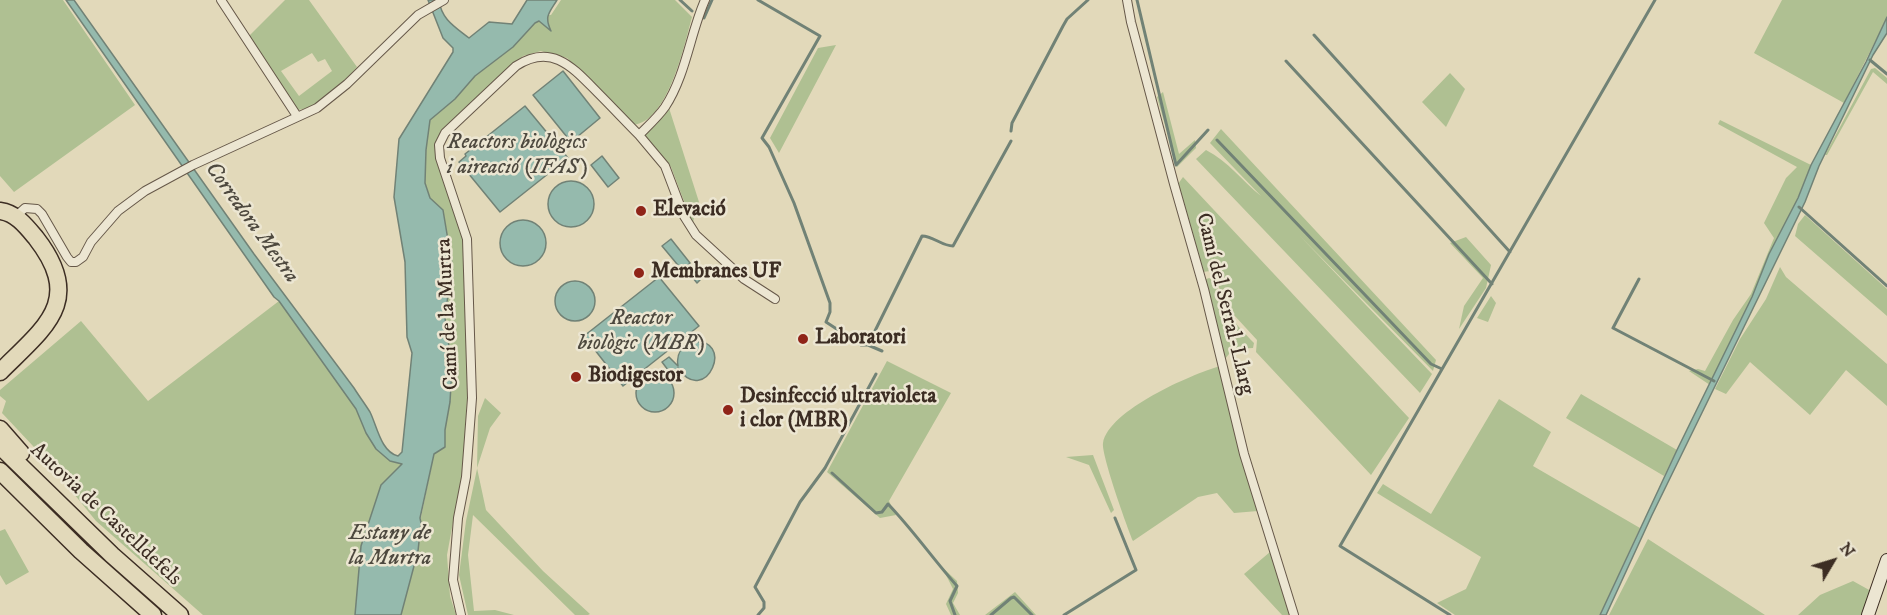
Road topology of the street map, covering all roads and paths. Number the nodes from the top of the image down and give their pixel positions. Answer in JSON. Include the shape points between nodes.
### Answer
{"nodes":[{"id":1,"x":221,"y":0,"type":"edge"},
{"id":2,"x":705,"y":0,"type":"edge"},
{"id":3,"x":1127,"y":0,"type":"edge"},
{"id":4,"x":443,"y":1,"type":"edge"},
{"id":5,"x":297,"y":116,"type":"junction"},
{"id":6,"x":639,"y":135,"type":"junction"},
{"id":7,"x":8,"y":214,"type":"edge"},
{"id":8,"x":775,"y":299,"type":"dead end"},
{"id":9,"x":0,"y":372,"type":"edge"},
{"id":10,"x":0,"y":429,"type":"edge"},
{"id":11,"x":0,"y":447,"type":"edge"},
{"id":12,"x":0,"y":471,"type":"edge"},
{"id":13,"x":112,"y":555,"type":"junction"},
{"id":14,"x":1887,"y":560,"type":"edge"},
{"id":15,"x":1870,"y":614,"type":"edge"},
{"id":16,"x":153,"y":615,"type":"edge"},
{"id":17,"x":180,"y":615,"type":"edge"},
{"id":18,"x":461,"y":615,"type":"edge"},
{"id":19,"x":1294,"y":615,"type":"edge"}],
"edges":[{"from":1,"to":5,"type":"street"},
{"from":2,"to":6,"type":"street","via":[[665,107]]},
{"from":3,"to":19,"type":"street","name":"Camí del Serral-Llarg","via":[[1244,454]]},
{"from":4,"to":5,"type":"street","via":[[418,15],[317,108]]},
{"from":5,"to":7,"type":"street","via":[[145,191],[118,211],[76,262],[67,257],[37,209],[25,208]]},
{"from":6,"to":8,"type":"street","via":[[664,166],[696,235],[744,279]]},
{"from":6,"to":18,"type":"street","name":"Camí de la Murtra","via":[[570,65],[553,57],[537,56],[516,66],[445,133],[439,145],[467,239],[472,398],[453,580]]},
{"from":7,"to":9,"type":"highway","via":[[25,225],[49,257],[56,271],[59,296],[41,331]]},
{"from":10,"to":13,"type":"highway"},
{"from":11,"to":13,"type":"highway","name":"Autovia de Castelldefels"},
{"from":12,"to":16,"type":"highway","name":"Autovia de Castelldefels","via":[[81,552]]},
{"from":13,"to":17,"type":"highway","name":"Autovia de Castelldefels"},
{"from":14,"to":15,"type":"main road"}]}
